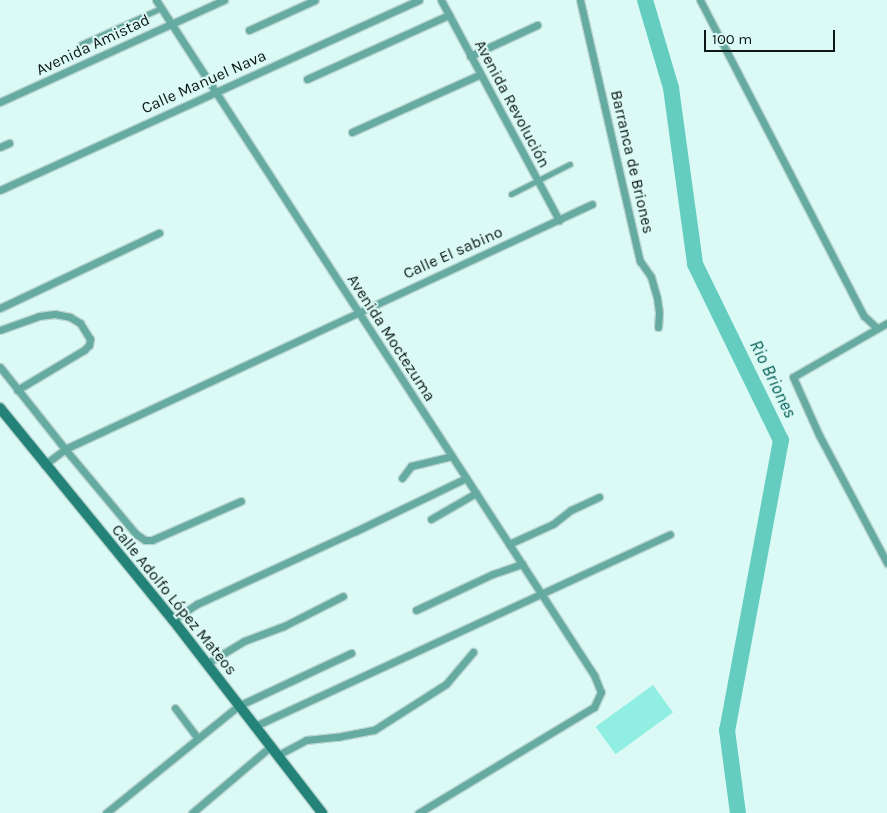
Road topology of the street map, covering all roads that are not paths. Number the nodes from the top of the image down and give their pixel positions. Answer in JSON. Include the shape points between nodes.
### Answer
{"nodes":[{"id":1,"x":156,"y":0,"type":"edge"},
{"id":2,"x":224,"y":0,"type":"edge"},
{"id":3,"x":315,"y":0,"type":"edge"},
{"id":4,"x":419,"y":0,"type":"edge"},
{"id":5,"x":441,"y":0,"type":"edge"},
{"id":6,"x":580,"y":0,"type":"edge"},
{"id":7,"x":700,"y":0,"type":"edge"},
{"id":8,"x":161,"y":8,"type":"junction"},
{"id":9,"x":449,"y":15,"type":"junction"},
{"id":10,"x":171,"y":24,"type":"junction"},
{"id":11,"x":537,"y":25,"type":"dead end"},
{"id":12,"x":249,"y":30,"type":"dead end"},
{"id":13,"x":81,"y":44,"type":"dead end"},
{"id":14,"x":470,"y":56,"type":"junction"},
{"id":15,"x":479,"y":75,"type":"junction"},
{"id":16,"x":308,"y":79,"type":"dead end"},
{"id":17,"x":215,"y":91,"type":"junction"},
{"id":18,"x":0,"y":102,"type":"edge"},
{"id":19,"x":352,"y":132,"type":"dead end"},
{"id":20,"x":9,"y":143,"type":"dead end"},
{"id":21,"x":0,"y":147,"type":"edge"},
{"id":22,"x":570,"y":164,"type":"dead end"},
{"id":23,"x":538,"y":181,"type":"junction"},
{"id":24,"x":0,"y":190,"type":"edge"},
{"id":25,"x":511,"y":194,"type":"dead end"},
{"id":26,"x":592,"y":204,"type":"dead end"},
{"id":27,"x":559,"y":220,"type":"junction"},
{"id":28,"x":159,"y":233,"type":"dead end"},
{"id":29,"x":0,"y":308,"type":"edge"},
{"id":30,"x":358,"y":311,"type":"junction"},
{"id":31,"x":887,"y":324,"type":"edge"},
{"id":32,"x":658,"y":327,"type":"dead end"},
{"id":33,"x":877,"y":328,"type":"junction"},
{"id":34,"x":0,"y":330,"type":"edge"},
{"id":35,"x":0,"y":367,"type":"edge"},
{"id":36,"x":17,"y":390,"type":"junction"},
{"id":37,"x":0,"y":408,"type":"edge"},
{"id":38,"x":64,"y":449,"type":"junction"},
{"id":39,"x":452,"y":456,"type":"junction"},
{"id":40,"x":44,"y":464,"type":"junction"},
{"id":41,"x":402,"y":478,"type":"dead end"},
{"id":42,"x":466,"y":478,"type":"junction"},
{"id":43,"x":476,"y":493,"type":"junction"},
{"id":44,"x":599,"y":497,"type":"dead end"},
{"id":45,"x":242,"y":501,"type":"dead end"},
{"id":46,"x":431,"y":519,"type":"dead end"},
{"id":47,"x":670,"y":534,"type":"dead end"},
{"id":48,"x":509,"y":544,"type":"junction"},
{"id":49,"x":887,"y":563,"type":"edge"},
{"id":50,"x":522,"y":564,"type":"junction"},
{"id":51,"x":540,"y":592,"type":"junction"},
{"id":52,"x":343,"y":596,"type":"dead end"},
{"id":53,"x":416,"y":610,"type":"dead end"},
{"id":54,"x":173,"y":620,"type":"junction"},
{"id":55,"x":473,"y":652,"type":"dead end"},
{"id":56,"x":351,"y":653,"type":"dead end"},
{"id":57,"x":206,"y":664,"type":"junction"},
{"id":58,"x":238,"y":706,"type":"junction"},
{"id":59,"x":175,"y":708,"type":"dead end"},
{"id":60,"x":254,"y":726,"type":"junction"},
{"id":61,"x":198,"y":738,"type":"junction"},
{"id":62,"x":271,"y":746,"type":"junction"},
{"id":63,"x":278,"y":754,"type":"junction"},
{"id":64,"x":106,"y":813,"type":"edge"},
{"id":65,"x":192,"y":813,"type":"edge"},
{"id":66,"x":322,"y":813,"type":"edge"},
{"id":67,"x":418,"y":813,"type":"edge"}],
"edges":[{"from":1,"to":8,"type":"street","name":"Avenida Moctezuma"},
{"from":2,"to":10,"type":"street","name":"Avenida Amistad"},
{"from":3,"to":12,"type":"street"},
{"from":4,"to":17,"type":"street","name":"Calle Manuel Nava"},
{"from":5,"to":9,"type":"street","name":"Avenida Revolución"},
{"from":6,"to":32,"type":"street","name":"Barranca de Briones","via":[[640,262],[651,277],[657,298]]},
{"from":7,"to":33,"type":"street","via":[[864,316]]},
{"from":8,"to":10,"type":"street","name":"Avenida Moctezuma"},
{"from":8,"to":13,"type":"street"},
{"from":9,"to":14,"type":"street","name":"Avenida Revolución"},
{"from":9,"to":16,"type":"street"},
{"from":10,"to":17,"type":"street","name":"Avenida Moctezuma"},
{"from":10,"to":18,"type":"street","name":"Avenida Amistad"},
{"from":11,"to":14,"type":"street"},
{"from":14,"to":15,"type":"street","name":"Avenida Revolución"},
{"from":15,"to":19,"type":"street"},
{"from":15,"to":23,"type":"street","name":"Avenida Revolución"},
{"from":17,"to":24,"type":"street","name":"Calle Manuel Nava"},
{"from":17,"to":30,"type":"street","name":"Avenida Moctezuma"},
{"from":20,"to":21,"type":"street"},
{"from":22,"to":23,"type":"street"},
{"from":23,"to":25,"type":"street"},
{"from":23,"to":27,"type":"street","name":"Avenida Revolución"},
{"from":26,"to":27,"type":"street","name":"Calle El sabino"},
{"from":27,"to":30,"type":"street","name":"Calle El sabino"},
{"from":28,"to":29,"type":"street"},
{"from":30,"to":38,"type":"street","name":"Calle El sabino"},
{"from":30,"to":39,"type":"street","name":"Avenida Moctezuma"},
{"from":31,"to":33,"type":"street"},
{"from":33,"to":49,"type":"street","via":[[793,377],[818,435]]},
{"from":34,"to":36,"type":"street","via":[[39,316],[55,314],[80,323],[90,338],[84,350]]},
{"from":35,"to":36,"type":"street"},
{"from":36,"to":38,"type":"street"},
{"from":37,"to":40,"type":"main road","name":"Calle Adolfo López Mateos"},
{"from":38,"to":40,"type":"street","name":"Calle El sabino"},
{"from":38,"to":45,"type":"street","via":[[136,534],[145,540],[152,540]]},
{"from":39,"to":41,"type":"street","via":[[411,466]]},
{"from":39,"to":42,"type":"street","name":"Avenida Moctezuma"},
{"from":40,"to":54,"type":"main road","name":"Calle Adolfo López Mateos"},
{"from":42,"to":43,"type":"street","name":"Avenida Moctezuma"},
{"from":42,"to":54,"type":"street","via":[[197,604]]},
{"from":43,"to":46,"type":"street"},
{"from":43,"to":48,"type":"street","name":"Avenida Moctezuma"},
{"from":44,"to":48,"type":"street","via":[[571,510],[553,524]]},
{"from":47,"to":51,"type":"street"},
{"from":48,"to":50,"type":"street","name":"Avenida Moctezuma"},
{"from":50,"to":51,"type":"street","name":"Avenida Moctezuma"},
{"from":50,"to":53,"type":"street"},
{"from":51,"to":60,"type":"street"},
{"from":51,"to":67,"type":"street","name":"Avenida Moctezuma","via":[[594,675],[600,692],[594,707]]},
{"from":52,"to":57,"type":"street","via":[[284,626],[244,641]]},
{"from":54,"to":57,"type":"main road","name":"Calle Adolfo López Mateos"},
{"from":55,"to":63,"type":"street","via":[[446,684],[374,730],[306,740]]},
{"from":56,"to":58,"type":"street"},
{"from":57,"to":58,"type":"main road","name":"Calle Adolfo López Mateos"},
{"from":58,"to":60,"type":"main road","name":"Calle Adolfo López Mateos"},
{"from":58,"to":61,"type":"street"},
{"from":59,"to":61,"type":"street"},
{"from":60,"to":62,"type":"main road","name":"Calle Adolfo López Mateos"},
{"from":61,"to":64,"type":"street"},
{"from":62,"to":63,"type":"main road","name":"Calle Adolfo López Mateos"},
{"from":62,"to":65,"type":"street"},
{"from":63,"to":66,"type":"main road","name":"Calle Adolfo López Mateos"}]}
